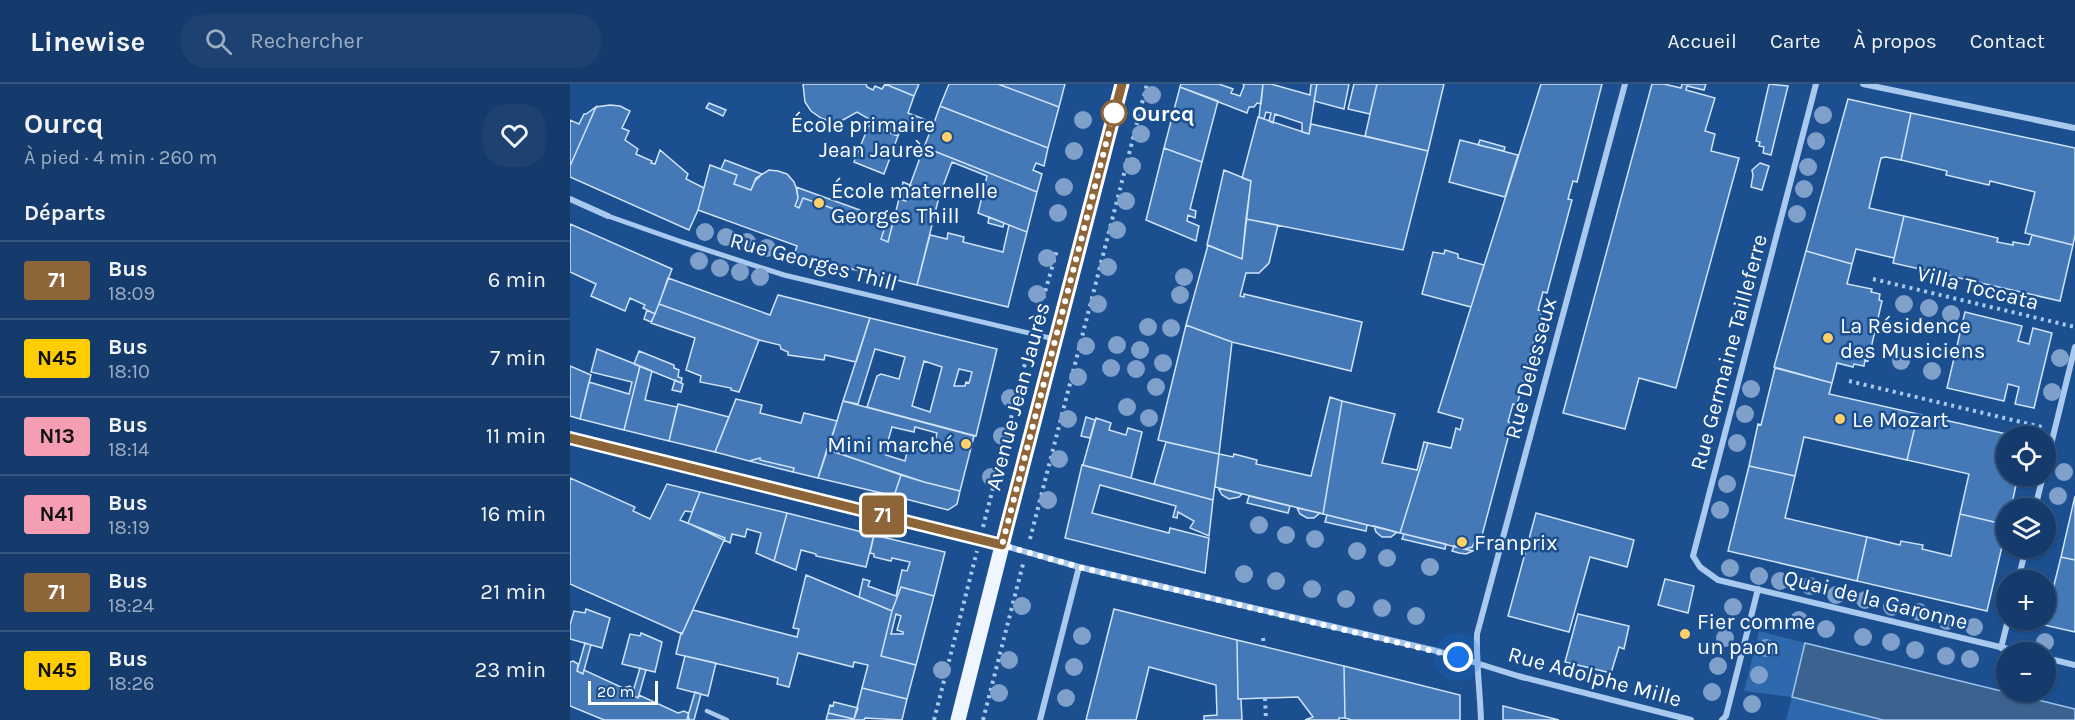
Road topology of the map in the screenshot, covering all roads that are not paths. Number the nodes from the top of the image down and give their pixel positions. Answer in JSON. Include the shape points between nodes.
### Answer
{"nodes":[{"id":1,"x":1122,"y":84,"type":"edge"},
{"id":2,"x":1625,"y":84,"type":"edge"},
{"id":3,"x":1816,"y":84,"type":"edge"},
{"id":4,"x":1863,"y":84,"type":"edge"},
{"id":5,"x":2075,"y":128,"type":"edge"},
{"id":6,"x":570,"y":199,"type":"edge"},
{"id":7,"x":608,"y":216,"type":"joint"},
{"id":8,"x":1055,"y":340,"type":"junction"},
{"id":9,"x":2075,"y":347,"type":"edge"},
{"id":10,"x":2056,"y":426,"type":"edge"},
{"id":11,"x":570,"y":438,"type":"edge"},
{"id":12,"x":1002,"y":545,"type":"junction"},
{"id":13,"x":1079,"y":567,"type":"junction"},
{"id":14,"x":1758,"y":589,"type":"junction"},
{"id":15,"x":1996,"y":647,"type":"edge"},
{"id":16,"x":2056,"y":660,"type":"edge"},
{"id":17,"x":1476,"y":662,"type":"junction"},
{"id":18,"x":2075,"y":665,"type":"edge"},
{"id":19,"x":707,"y":711,"type":"dead end"},
{"id":20,"x":727,"y":720,"type":"edge"},
{"id":21,"x":958,"y":720,"type":"edge"},
{"id":22,"x":1040,"y":720,"type":"edge"},
{"id":23,"x":1481,"y":720,"type":"edge"},
{"id":24,"x":1691,"y":720,"type":"edge"},
{"id":25,"x":1722,"y":720,"type":"edge"}],
"edges":[{"from":1,"to":8,"type":"main road","name":"Avenue Jean Jaurès"},
{"from":2,"to":17,"type":"street","name":"Rue Delesseux","via":[[1477,634]]},
{"from":3,"to":14,"type":"street","name":"Rue Germaine Tailleferre","via":[[1693,556],[1700,567],[1718,580]]},
{"from":4,"to":5,"type":"street"},
{"from":6,"to":7,"type":"street","name":"Rue Georges Thill"},
{"from":7,"to":8,"type":"street","name":"Rue Georges Thill","via":[[784,275]]},
{"from":8,"to":12,"type":"main road","name":"Avenue Jean Jaurès"},
{"from":9,"to":10,"type":"street"},
{"from":11,"to":12,"type":"street","name":"Rue Adolphe Mille"},
{"from":12,"to":13,"type":"street","name":"Rue Adolphe Mille"},
{"from":12,"to":21,"type":"main road","name":"Avenue Jean Jaurès"},
{"from":13,"to":17,"type":"street","name":"Rue Adolphe Mille"},
{"from":13,"to":22,"type":"street"},
{"from":14,"to":15,"type":"street","name":"Quai de la Garonne"},
{"from":14,"to":25,"type":"street"},
{"from":16,"to":18,"type":"street"},
{"from":17,"to":23,"type":"street","name":"Rue Delesseux"},
{"from":17,"to":24,"type":"street","name":"Rue Adolphe Mille"},
{"from":19,"to":20,"type":"lane"}]}
